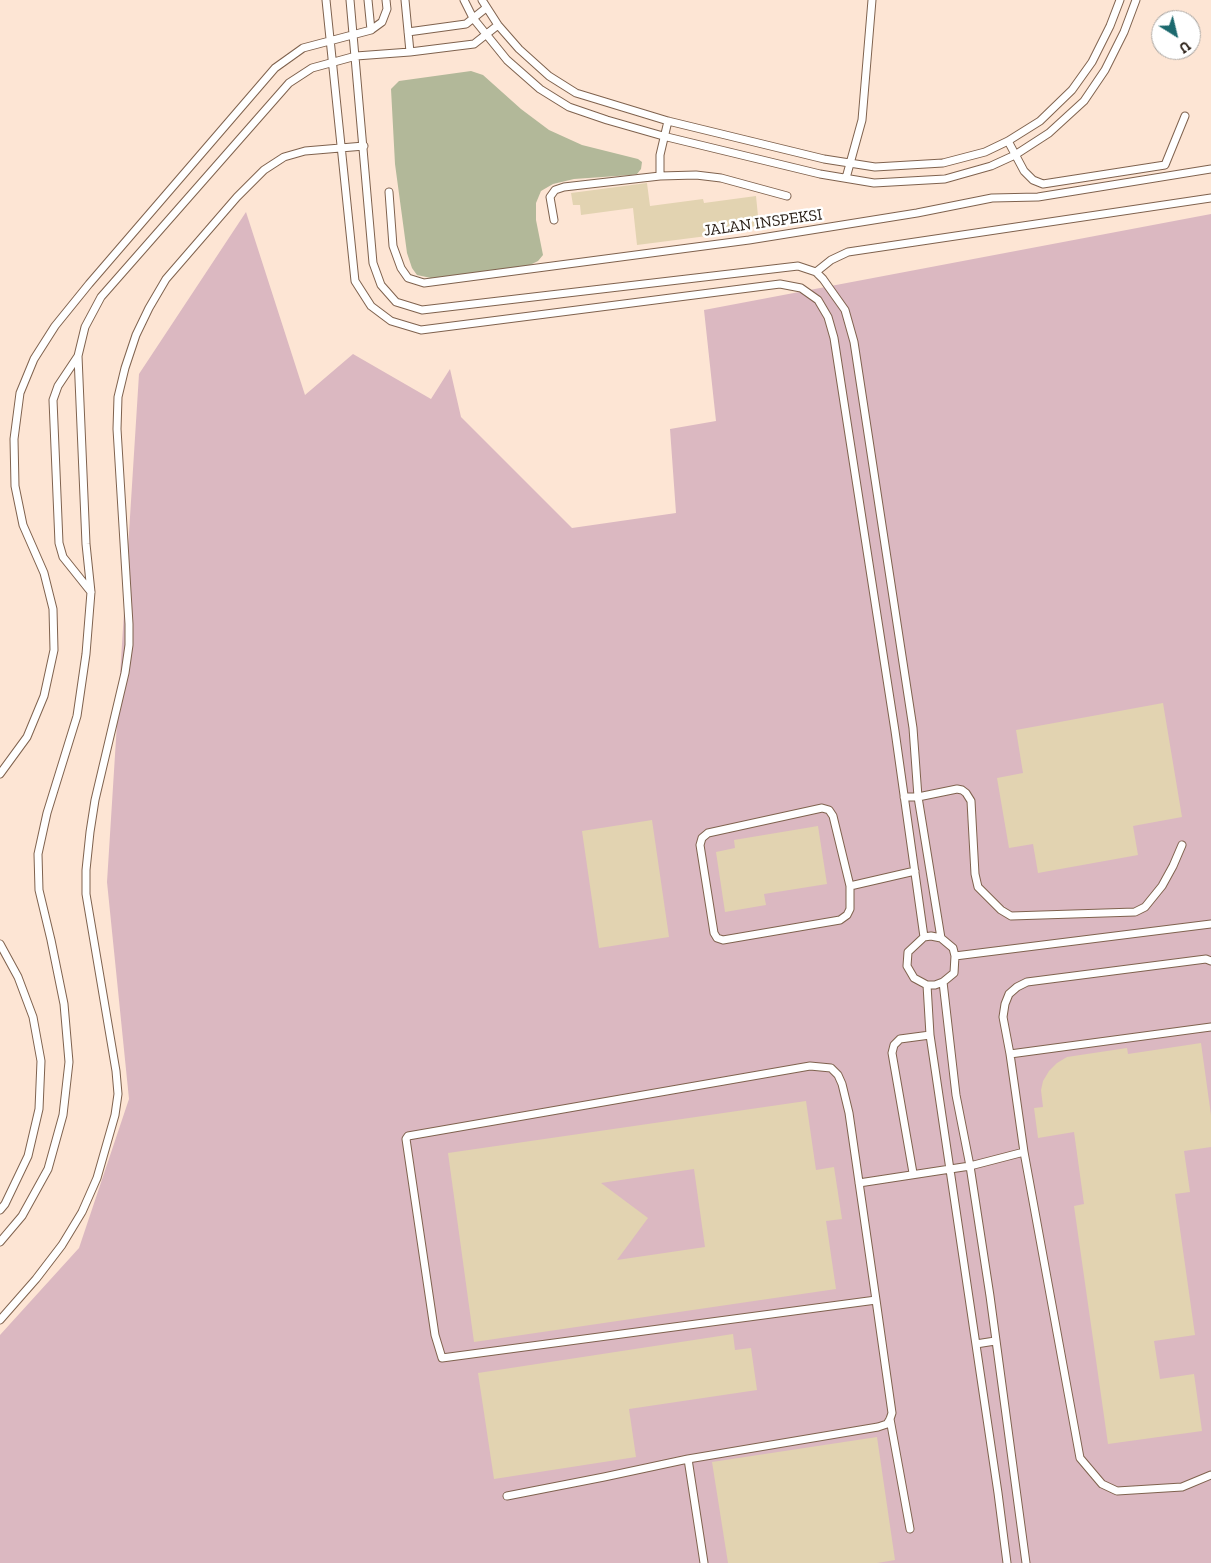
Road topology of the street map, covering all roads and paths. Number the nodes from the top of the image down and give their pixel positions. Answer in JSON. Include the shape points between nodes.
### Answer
{"nodes":[{"id":1,"x":326,"y":0,"type":"edge"},
{"id":2,"x":350,"y":0,"type":"edge"},
{"id":3,"x":368,"y":0,"type":"edge"},
{"id":4,"x":386,"y":0,"type":"edge"},
{"id":5,"x":405,"y":0,"type":"edge"},
{"id":6,"x":464,"y":0,"type":"edge"},
{"id":7,"x":482,"y":0,"type":"edge"},
{"id":8,"x":872,"y":0,"type":"edge"},
{"id":9,"x":1120,"y":0,"type":"edge"},
{"id":10,"x":1136,"y":0,"type":"edge"},
{"id":11,"x":486,"y":8,"type":"junction"},
{"id":12,"x":474,"y":18,"type":"junction"},
{"id":13,"x":498,"y":25,"type":"junction"},
{"id":14,"x":371,"y":30,"type":"junction"},
{"id":15,"x":408,"y":32,"type":"junction"},
{"id":16,"x":486,"y":34,"type":"junction"},
{"id":17,"x":354,"y":35,"type":"junction"},
{"id":18,"x":330,"y":41,"type":"junction"},
{"id":19,"x":410,"y":52,"type":"junction"},
{"id":20,"x":356,"y":56,"type":"junction"},
{"id":21,"x":332,"y":62,"type":"junction"},
{"id":22,"x":1185,"y":116,"type":"dead end"},
{"id":23,"x":668,"y":121,"type":"junction"},
{"id":24,"x":664,"y":136,"type":"junction"},
{"id":25,"x":1008,"y":141,"type":"junction"},
{"id":26,"x":364,"y":146,"type":"junction"},
{"id":27,"x":340,"y":147,"type":"junction"},
{"id":28,"x":1015,"y":155,"type":"junction"},
{"id":29,"x":850,"y":163,"type":"junction"},
{"id":30,"x":1211,"y":169,"type":"edge"},
{"id":31,"x":660,"y":176,"type":"junction"},
{"id":32,"x":846,"y":178,"type":"junction"},
{"id":33,"x":389,"y":192,"type":"dead end"},
{"id":34,"x":787,"y":196,"type":"dead end"},
{"id":35,"x":1211,"y":198,"type":"edge"},
{"id":36,"x":554,"y":220,"type":"dead end"},
{"id":37,"x":816,"y":272,"type":"junction"},
{"id":38,"x":78,"y":356,"type":"junction"},
{"id":39,"x":91,"y":592,"type":"junction"},
{"id":40,"x":0,"y":774,"type":"edge"},
{"id":41,"x":904,"y":797,"type":"junction"},
{"id":42,"x":918,"y":797,"type":"junction"},
{"id":43,"x":1182,"y":845,"type":"dead end"},
{"id":44,"x":915,"y":871,"type":"junction"},
{"id":45,"x":850,"y":886,"type":"junction"},
{"id":46,"x":1211,"y":924,"type":"edge"},
{"id":47,"x":924,"y":937,"type":"junction"},
{"id":48,"x":941,"y":938,"type":"junction"},
{"id":49,"x":0,"y":944,"type":"edge"},
{"id":50,"x":955,"y":956,"type":"junction"},
{"id":51,"x":1211,"y":961,"type":"edge"},
{"id":52,"x":942,"y":982,"type":"junction"},
{"id":53,"x":927,"y":985,"type":"junction"},
{"id":54,"x":1211,"y":1026,"type":"edge"},
{"id":55,"x":930,"y":1035,"type":"junction"},
{"id":56,"x":1010,"y":1054,"type":"junction"},
{"id":57,"x":1024,"y":1152,"type":"junction"},
{"id":58,"x":970,"y":1166,"type":"junction"},
{"id":59,"x":950,"y":1168,"type":"junction"},
{"id":60,"x":913,"y":1173,"type":"junction"},
{"id":61,"x":859,"y":1182,"type":"junction"},
{"id":62,"x":0,"y":1210,"type":"edge"},
{"id":63,"x":0,"y":1242,"type":"edge"},
{"id":64,"x":876,"y":1300,"type":"junction"},
{"id":65,"x":0,"y":1320,"type":"edge"},
{"id":66,"x":995,"y":1342,"type":"junction"},
{"id":67,"x":976,"y":1344,"type":"junction"},
{"id":68,"x":890,"y":1419,"type":"junction"},
{"id":69,"x":688,"y":1459,"type":"junction"},
{"id":70,"x":1211,"y":1475,"type":"edge"},
{"id":71,"x":507,"y":1496,"type":"dead end"},
{"id":72,"x":910,"y":1529,"type":"dead end"},
{"id":73,"x":704,"y":1563,"type":"edge"},
{"id":74,"x":1007,"y":1563,"type":"edge"},
{"id":75,"x":1026,"y":1563,"type":"edge"}],
"edges":[{"from":1,"to":18,"type":"lane"},
{"from":2,"to":17,"type":"lane"},
{"from":3,"to":14,"type":"lane"},
{"from":4,"to":14,"type":"lane","via":[[387,9],[382,22]]},
{"from":5,"to":15,"type":"lane"},
{"from":6,"to":12,"type":"lane"},
{"from":7,"to":11,"type":"lane"},
{"from":8,"to":29,"type":"lane","via":[[862,120]]},
{"from":9,"to":25,"type":"lane","via":[[1092,62],[1072,90],[1040,121]]},
{"from":10,"to":28,"type":"lane","via":[[1105,70],[1084,101],[1049,133]]},
{"from":11,"to":12,"type":"lane"},
{"from":11,"to":13,"type":"lane"},
{"from":12,"to":15,"type":"lane","via":[[466,24]]},
{"from":12,"to":16,"type":"lane"},
{"from":13,"to":16,"type":"lane"},
{"from":13,"to":23,"type":"lane","via":[[549,76],[576,93]]},
{"from":14,"to":17,"type":"lane"},
{"from":15,"to":19,"type":"lane"},
{"from":16,"to":19,"type":"lane","via":[[474,44]]},
{"from":16,"to":24,"type":"lane","via":[[507,60],[540,88],[569,106]]},
{"from":17,"to":18,"type":"lane"},
{"from":17,"to":20,"type":"lane"},
{"from":18,"to":21,"type":"lane"},
{"from":18,"to":40,"type":"lane","via":[[303,48],[275,68],[89,284],[55,326],[34,359],[20,393],[14,439],[15,486],[24,525],[44,573],[53,610],[54,650],[44,696],[27,737]]},
{"from":19,"to":20,"type":"lane"},
{"from":20,"to":21,"type":"lane"},
{"from":20,"to":26,"type":"lane"},
{"from":21,"to":27,"type":"lane"},
{"from":21,"to":38,"type":"lane","via":[[312,68],[289,83],[101,297],[85,327]]},
{"from":22,"to":28,"type":"lane","via":[[1165,165],[1043,184],[1024,171]]},
{"from":23,"to":24,"type":"lane"},
{"from":23,"to":29,"type":"lane"},
{"from":24,"to":31,"type":"lane"},
{"from":24,"to":32,"type":"lane"},
{"from":25,"to":28,"type":"lane"},
{"from":25,"to":29,"type":"lane","via":[[985,152],[943,163],[875,167]]},
{"from":26,"to":27,"type":"lane"},
{"from":26,"to":37,"type":"lane","via":[[373,263],[381,285],[396,302],[422,310],[798,266]]},
{"from":27,"to":41,"type":"lane","via":[[355,281],[370,306],[391,321],[421,330],[780,284],[801,288],[818,300],[828,317],[834,338]]},
{"from":27,"to":65,"type":"lane","via":[[284,157],[264,170],[237,196],[166,279],[136,335],[125,368],[118,397],[116,429],[129,645],[95,800],[86,870],[86,894],[118,1094],[97,1178],[82,1212],[36,1279]]},
{"from":28,"to":32,"type":"lane","via":[[991,166],[945,179],[874,183]]},
{"from":29,"to":32,"type":"lane"},
{"from":30,"to":33,"type":"lane","name":"JALAN INSPEKSI","via":[[1038,197],[992,198],[748,240],[424,283],[408,278],[401,268],[393,246]]},
{"from":31,"to":34,"type":"lane","via":[[696,174]]},
{"from":31,"to":36,"type":"lane","via":[[555,190],[550,197]]},
{"from":35,"to":37,"type":"lane","via":[[848,252]]},
{"from":37,"to":42,"type":"lane","via":[[845,310],[854,342],[913,728]]},
{"from":38,"to":39,"type":"lane"},
{"from":38,"to":39,"type":"lane","via":[[58,386],[53,400],[60,543],[63,557]]},
{"from":39,"to":63,"type":"lane","via":[[77,716],[38,854],[39,890],[64,1004],[69,1062],[63,1115],[48,1169],[22,1216]]},
{"from":41,"to":42,"type":"lane"},
{"from":41,"to":44,"type":"lane"},
{"from":42,"to":43,"type":"lane","via":[[956,789],[966,793],[971,801],[978,887],[1000,910],[1011,916],[1135,912],[1145,907],[1162,886]]},
{"from":42,"to":48,"type":"lane"},
{"from":44,"to":45,"type":"lane"},
{"from":44,"to":47,"type":"lane"},
{"from":45,"to":45,"type":"lane","via":[[850,909],[840,920],[723,940],[714,933],[700,845],[702,838],[708,833],[822,808],[833,816]]},
{"from":46,"to":50,"type":"lane"},
{"from":47,"to":48,"type":"lane"},
{"from":47,"to":53,"type":"lane","via":[[908,952],[907,966],[914,978]]},
{"from":48,"to":50,"type":"lane","via":[[953,948]]},
{"from":49,"to":62,"type":"lane","via":[[18,976],[33,1017],[41,1062],[39,1109],[28,1156]]},
{"from":50,"to":52,"type":"lane","via":[[954,973]]},
{"from":51,"to":56,"type":"lane","via":[[1206,959],[1027,982],[1009,994],[1005,1004]]},
{"from":52,"to":53,"type":"lane"},
{"from":52,"to":58,"type":"lane","via":[[956,1095]]},
{"from":53,"to":55,"type":"lane"},
{"from":54,"to":56,"type":"lane"},
{"from":55,"to":59,"type":"lane"},
{"from":55,"to":60,"type":"lane","via":[[900,1039],[894,1044],[892,1053]]},
{"from":56,"to":57,"type":"lane"},
{"from":57,"to":58,"type":"lane"},
{"from":57,"to":70,"type":"lane","via":[[1080,1458],[1102,1484],[1117,1491],[1182,1487]]},
{"from":58,"to":59,"type":"lane"},
{"from":58,"to":66,"type":"lane"},
{"from":59,"to":60,"type":"lane"},
{"from":59,"to":67,"type":"lane"},
{"from":60,"to":61,"type":"lane"},
{"from":61,"to":64,"type":"lane"},
{"from":61,"to":64,"type":"lane","via":[[842,1084],[831,1068],[810,1066],[406,1138],[435,1335],[442,1358]]},
{"from":64,"to":68,"type":"lane","via":[[892,1413]]},
{"from":66,"to":67,"type":"lane"},
{"from":66,"to":75,"type":"lane"},
{"from":67,"to":74,"type":"lane"},
{"from":68,"to":69,"type":"lane","via":[[878,1427]]},
{"from":68,"to":72,"type":"lane"},
{"from":69,"to":71,"type":"lane"},
{"from":69,"to":73,"type":"lane"}]}
